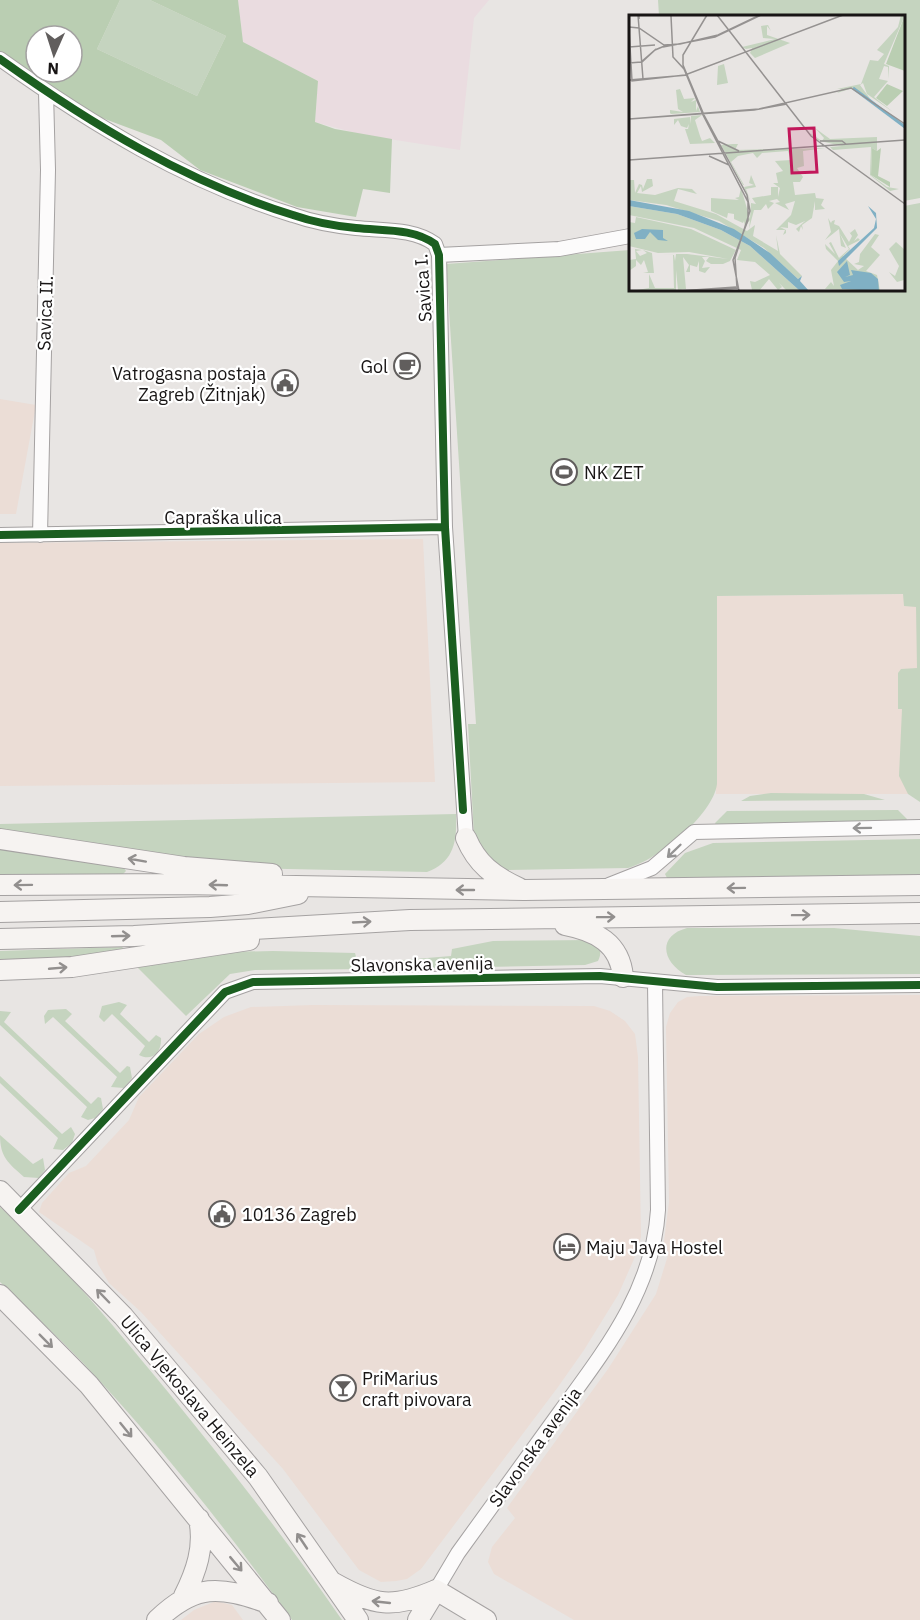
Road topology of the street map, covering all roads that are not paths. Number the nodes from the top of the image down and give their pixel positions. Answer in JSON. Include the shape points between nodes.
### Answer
{"nodes":[{"id":1,"x":0,"y":59,"type":"edge"},
{"id":2,"x":46,"y":92,"type":"junction"},
{"id":3,"x":629,"y":236,"type":"edge"},
{"id":4,"x":438,"y":255,"type":"junction"},
{"id":5,"x":445,"y":527,"type":"junction"},
{"id":6,"x":0,"y":535,"type":"edge"},
{"id":7,"x":40,"y":535,"type":"junction"},
{"id":8,"x":920,"y":827,"type":"edge"},
{"id":9,"x":466,"y":838,"type":"joint"},
{"id":10,"x":0,"y":839,"type":"edge"},
{"id":11,"x":0,"y":885,"type":"edge"},
{"id":12,"x":920,"y":885,"type":"edge"},
{"id":13,"x":318,"y":888,"type":"junction"},
{"id":14,"x":524,"y":890,"type":"junction"},
{"id":15,"x":594,"y":890,"type":"junction"},
{"id":16,"x":0,"y":912,"type":"edge"},
{"id":17,"x":920,"y":914,"type":"edge"},
{"id":18,"x":527,"y":918,"type":"junction"},
{"id":19,"x":303,"y":925,"type":"junction"},
{"id":20,"x":0,"y":939,"type":"edge"},
{"id":21,"x":0,"y":970,"type":"edge"},
{"id":22,"x":623,"y":977,"type":"junction"},
{"id":23,"x":655,"y":983,"type":"junction"},
{"id":24,"x":920,"y":985,"type":"edge"},
{"id":25,"x":0,"y":1191,"type":"edge"},
{"id":26,"x":19,"y":1210,"type":"junction"},
{"id":27,"x":0,"y":1295,"type":"edge"},
{"id":28,"x":199,"y":1519,"type":"junction"},
{"id":29,"x":329,"y":1580,"type":"junction"},
{"id":30,"x":436,"y":1590,"type":"junction"},
{"id":31,"x":184,"y":1596,"type":"junction"},
{"id":32,"x":268,"y":1603,"type":"junction"},
{"id":33,"x":157,"y":1620,"type":"edge"},
{"id":34,"x":280,"y":1620,"type":"edge"},
{"id":35,"x":358,"y":1620,"type":"edge"},
{"id":36,"x":418,"y":1620,"type":"edge"},
{"id":37,"x":486,"y":1620,"type":"edge"}],
"edges":[{"from":1,"to":2,"type":"street","name":"Savica I."},
{"from":2,"to":4,"type":"street","name":"Savica I.","via":[[100,127],[194,178],[312,220],[416,234],[435,244]]},
{"from":2,"to":7,"type":"street","name":"Savica II.","via":[[48,182]]},
{"from":3,"to":4,"type":"street","name":"Savica I.","via":[[559,249]]},
{"from":4,"to":5,"type":"street","name":"Savica I."},
{"from":5,"to":7,"type":"street","name":"Capraška ulica"},
{"from":5,"to":9,"type":"street","name":"Savica I."},
{"from":6,"to":7,"type":"street","name":"Capraška ulica"},
{"from":8,"to":15,"type":"street","one_way":true,"via":[[694,832],[652,868]]},
{"from":9,"to":14,"type":"main road","via":[[473,854],[488,871]]},
{"from":13,"to":10,"type":"main road","one_way":true,"via":[[271,874],[184,867]]},
{"from":13,"to":11,"type":"main road","one_way":true},
{"from":12,"to":15,"type":"main road","one_way":true},
{"from":14,"to":13,"type":"main road","one_way":true},
{"from":13,"to":16,"type":"main road","via":[[248,904]]},
{"from":14,"to":15,"type":"main road"},
{"from":18,"to":17,"type":"main road","one_way":true},
{"from":19,"to":18,"type":"main road","one_way":true},
{"from":18,"to":22,"type":"main road","via":[[599,934],[616,953]]},
{"from":20,"to":19,"type":"main road","one_way":true},
{"from":21,"to":19,"type":"main road","one_way":true,"via":[[72,967],[221,945]]},
{"from":22,"to":23,"type":"street","name":"Slavonska avenija"},
{"from":22,"to":26,"type":"street","name":"Slavonska avenija","via":[[240,985],[225,992]]},
{"from":23,"to":24,"type":"street","name":"Slavonska avenija","via":[[717,987]]},
{"from":23,"to":30,"type":"street","name":"Slavonska avenija","via":[[658,1210],[647,1270],[616,1334],[458,1553]]},
{"from":25,"to":26,"type":"main road","name":"Ulica Vjekoslava Heinzela"},
{"from":29,"to":26,"type":"main road","name":"Ulica Vjekoslava Heinzela","one_way":true,"via":[[258,1477],[123,1316]]},
{"from":27,"to":28,"type":"main road","one_way":true,"via":[[89,1385]]},
{"from":28,"to":31,"type":"main road","via":[[199,1557]]},
{"from":28,"to":32,"type":"main road","one_way":true},
{"from":30,"to":29,"type":"main road","one_way":true,"via":[[413,1600],[379,1604]]},
{"from":29,"to":35,"type":"main road","name":"Ulica Vjekoslava Heinzela"},
{"from":30,"to":36,"type":"main road"},
{"from":30,"to":37,"type":"main road"},
{"from":31,"to":32,"type":"main road","via":[[221,1592]]},
{"from":31,"to":33,"type":"main road"},
{"from":32,"to":34,"type":"main road"}]}
